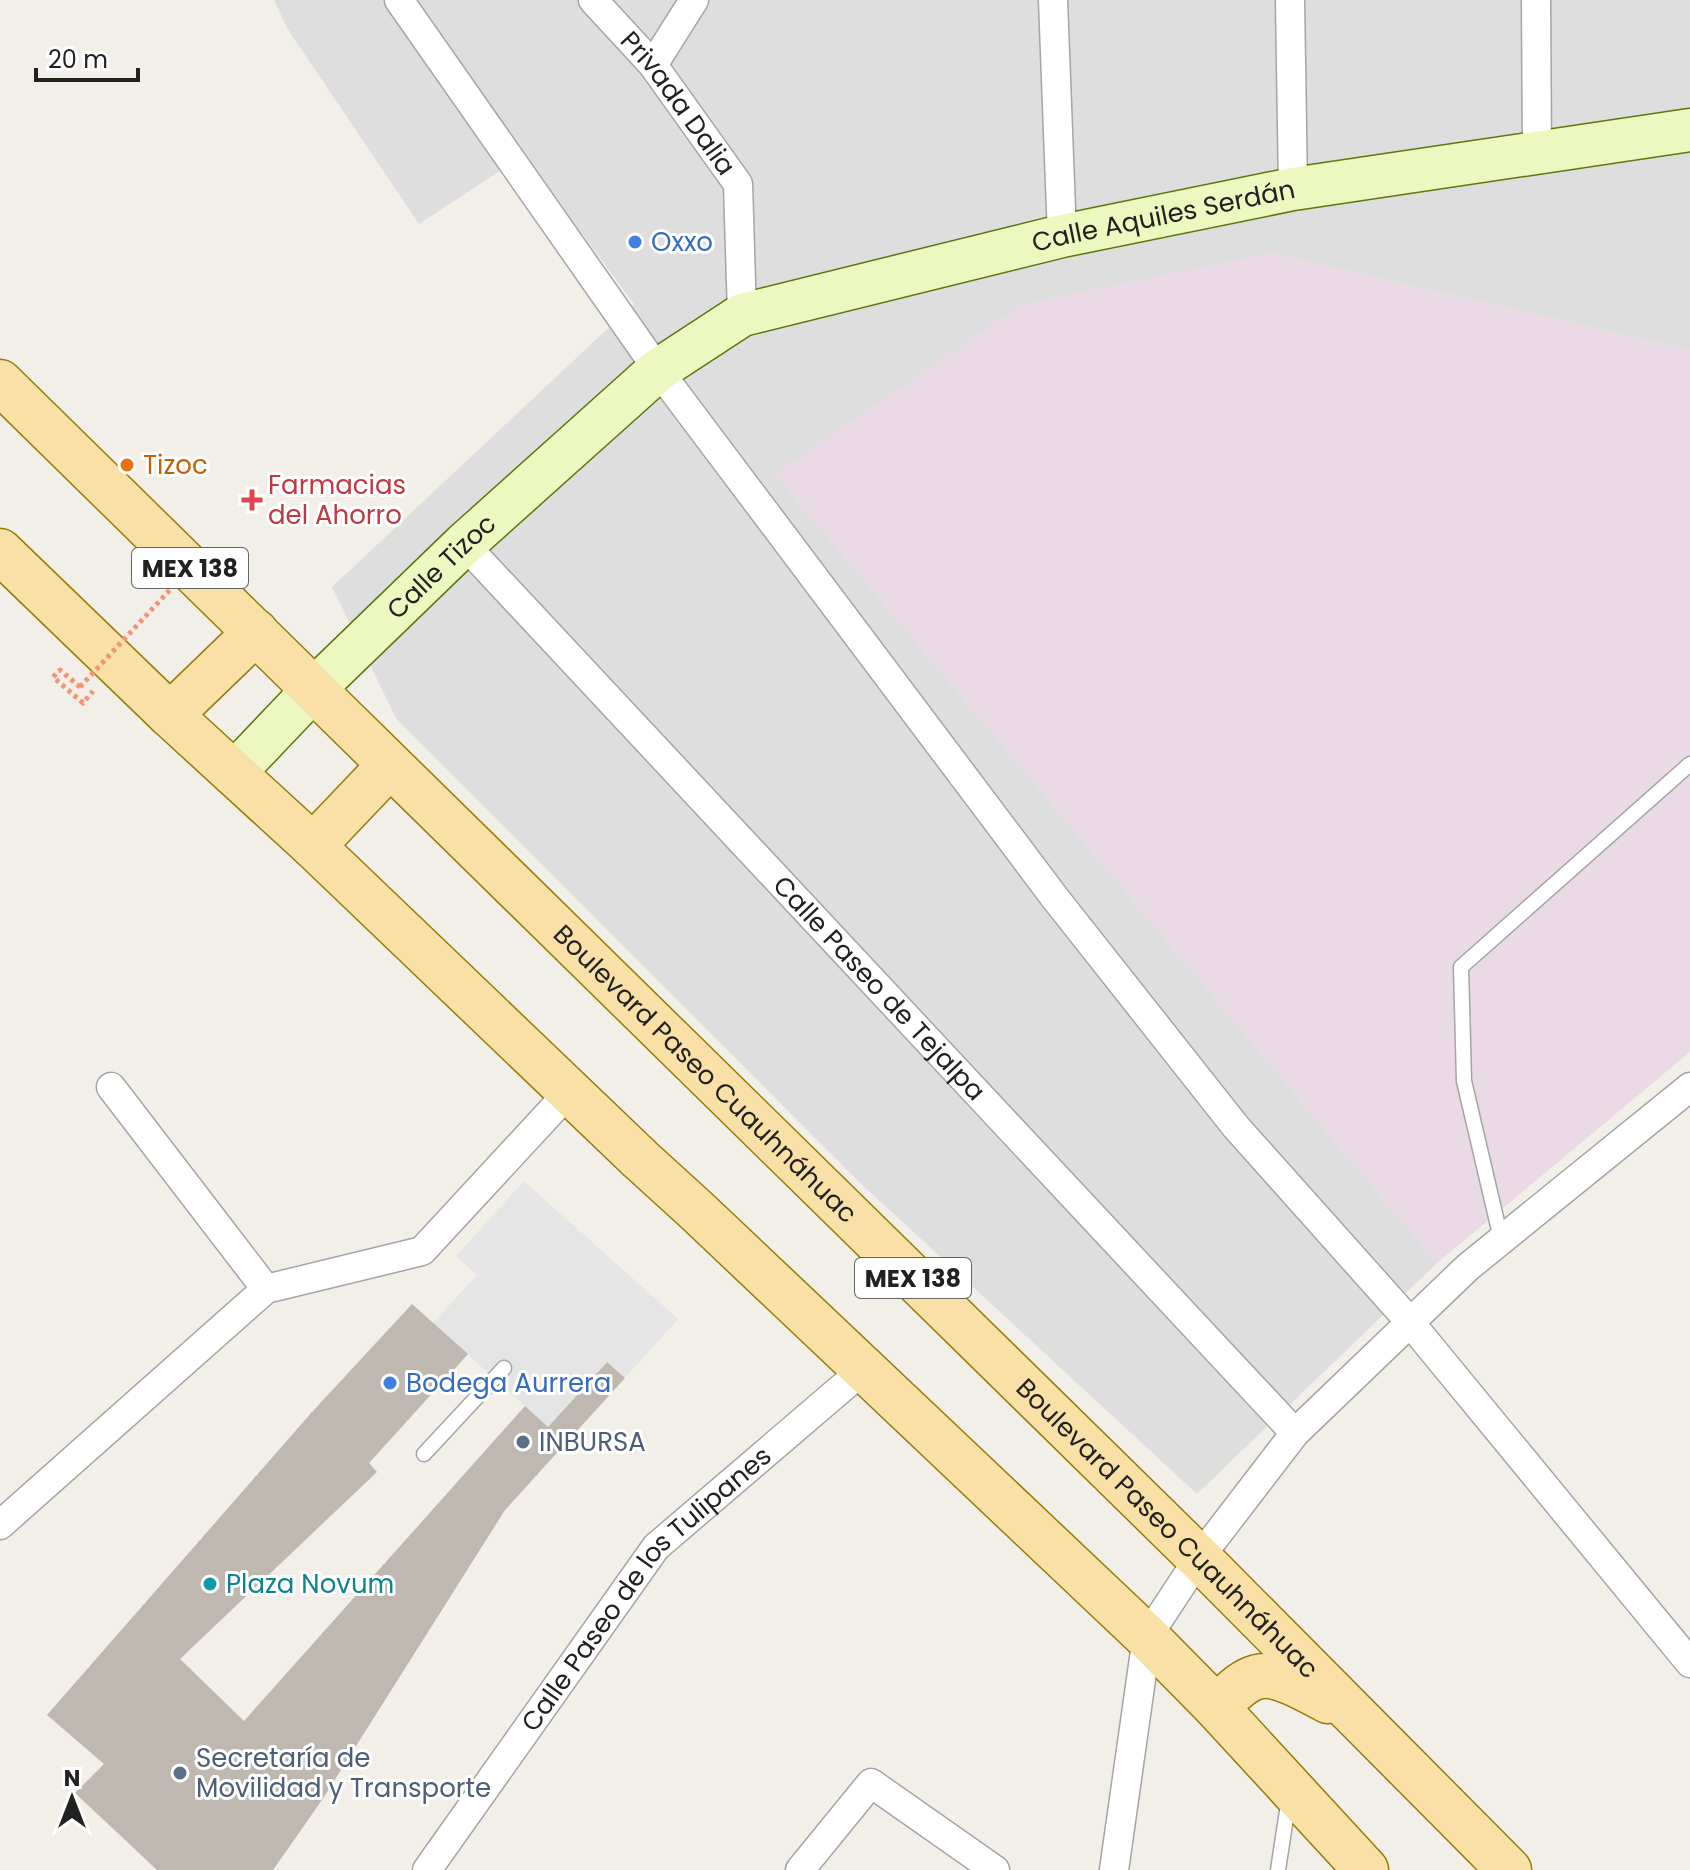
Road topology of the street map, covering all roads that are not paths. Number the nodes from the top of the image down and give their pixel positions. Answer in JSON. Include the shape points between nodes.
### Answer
{"nodes":[{"id":1,"x":399,"y":0,"type":"edge"},
{"id":2,"x":593,"y":0,"type":"edge"},
{"id":3,"x":694,"y":0,"type":"edge"},
{"id":4,"x":1053,"y":0,"type":"edge"},
{"id":5,"x":1290,"y":0,"type":"edge"},
{"id":6,"x":1536,"y":0,"type":"edge"},
{"id":7,"x":653,"y":65,"type":"junction"},
{"id":8,"x":1690,"y":130,"type":"edge"},
{"id":9,"x":1537,"y":153,"type":"junction"},
{"id":10,"x":1293,"y":189,"type":"junction"},
{"id":11,"x":1062,"y":236,"type":"junction"},
{"id":12,"x":742,"y":315,"type":"junction"},
{"id":13,"x":658,"y":370,"type":"junction"},
{"id":14,"x":0,"y":382,"type":"edge"},
{"id":15,"x":464,"y":544,"type":"junction"},
{"id":16,"x":0,"y":551,"type":"edge"},
{"id":17,"x":256,"y":632,"type":"junction"},
{"id":18,"x":313,"y":690,"type":"junction"},
{"id":19,"x":170,"y":715,"type":"junction"},
{"id":20,"x":1690,"y":764,"type":"edge"},
{"id":21,"x":390,"y":765,"type":"junction"},
{"id":22,"x":233,"y":774,"type":"junction"},
{"id":23,"x":313,"y":846,"type":"junction"},
{"id":24,"x":111,"y":1087,"type":"dead end"},
{"id":25,"x":1690,"y":1087,"type":"edge"},
{"id":26,"x":570,"y":1091,"type":"junction"},
{"id":27,"x":1501,"y":1239,"type":"junction"},
{"id":28,"x":266,"y":1289,"type":"junction"},
{"id":29,"x":1410,"y":1323,"type":"junction"},
{"id":30,"x":504,"y":1368,"type":"dead end"},
{"id":31,"x":864,"y":1369,"type":"junction"},
{"id":32,"x":1295,"y":1433,"type":"junction"},
{"id":33,"x":424,"y":1454,"type":"dead end"},
{"id":34,"x":0,"y":1525,"type":"edge"},
{"id":35,"x":1199,"y":1558,"type":"junction"},
{"id":36,"x":1147,"y":1637,"type":"junction"},
{"id":37,"x":1690,"y":1663,"type":"edge"},
{"id":38,"x":1216,"y":1707,"type":"junction"},
{"id":39,"x":1352,"y":1712,"type":"junction"},
{"id":40,"x":1291,"y":1790,"type":"junction"},
{"id":41,"x":427,"y":1870,"type":"edge"},
{"id":42,"x":800,"y":1870,"type":"edge"},
{"id":43,"x":995,"y":1870,"type":"edge"},
{"id":44,"x":1114,"y":1870,"type":"edge"},
{"id":45,"x":1278,"y":1870,"type":"edge"},
{"id":46,"x":1366,"y":1870,"type":"edge"},
{"id":47,"x":1509,"y":1870,"type":"edge"}],
"edges":[{"from":1,"to":13,"type":"street"},
{"from":2,"to":7,"type":"street","name":"Privada Dalia"},
{"from":3,"to":7,"type":"street"},
{"from":4,"to":11,"type":"street"},
{"from":5,"to":10,"type":"street"},
{"from":6,"to":9,"type":"street"},
{"from":7,"to":12,"type":"street","name":"Privada Dalia","via":[[738,184]]},
{"from":8,"to":9,"type":"street","name":"Calle Aquiles Serdán"},
{"from":9,"to":10,"type":"street","name":"Calle Aquiles Serdán"},
{"from":10,"to":11,"type":"street","name":"Calle Aquiles Serdán"},
{"from":11,"to":12,"type":"street","name":"Calle Aquiles Serdán"},
{"from":12,"to":13,"type":"street","name":"Calle Aquiles Serdán"},
{"from":13,"to":15,"type":"street","name":"Calle Tizoc"},
{"from":13,"to":29,"type":"street","via":[[1099,954],[1236,1127]]},
{"from":14,"to":17,"type":"main road","name":"Boulevard Paseo Cuauhnáhuac","number":"MEX 138"},
{"from":15,"to":18,"type":"street","name":"Calle Tizoc"},
{"from":15,"to":32,"type":"street","name":"Calle Paseo de Tejalpa"},
{"from":16,"to":19,"type":"main road"},
{"from":17,"to":18,"type":"main road","name":"Boulevard Paseo Cuauhnáhuac","number":"MEX 138"},
{"from":17,"to":19,"type":"main road"},
{"from":18,"to":21,"type":"main road","name":"Boulevard Paseo Cuauhnáhuac","number":"MEX 138"},
{"from":18,"to":22,"type":"street","name":"Calle Tizoc"},
{"from":19,"to":22,"type":"main road"},
{"from":20,"to":27,"type":"lane","via":[[1461,967],[1464,1081]]},
{"from":21,"to":23,"type":"main road"},
{"from":21,"to":35,"type":"main road","name":"Boulevard Paseo Cuauhnáhuac","number":"MEX 138"},
{"from":22,"to":23,"type":"main road"},
{"from":23,"to":26,"type":"main road"},
{"from":24,"to":28,"type":"street"},
{"from":25,"to":27,"type":"street"},
{"from":26,"to":28,"type":"street","via":[[422,1251]]},
{"from":26,"to":31,"type":"main road"},
{"from":27,"to":29,"type":"street"},
{"from":28,"to":34,"type":"street"},
{"from":29,"to":32,"type":"street"},
{"from":29,"to":37,"type":"street"},
{"from":30,"to":33,"type":"lane"},
{"from":31,"to":36,"type":"main road"},
{"from":31,"to":41,"type":"street","name":"Calle Paseo de los Tulipanes","via":[[656,1547]]},
{"from":32,"to":35,"type":"street"},
{"from":35,"to":36,"type":"street"},
{"from":35,"to":39,"type":"main road","name":"Boulevard Paseo Cuauhnáhuac","number":"MEX 138"},
{"from":36,"to":38,"type":"main road"},
{"from":36,"to":44,"type":"street"},
{"from":38,"to":39,"type":"main road","via":[[1258,1676],[1281,1678]]},
{"from":38,"to":40,"type":"main road"},
{"from":39,"to":47,"type":"main road","name":"Boulevard Paseo Cuauhnáhuac","number":"MEX 138"},
{"from":40,"to":45,"type":"lane"},
{"from":40,"to":46,"type":"main road"},
{"from":42,"to":43,"type":"street","via":[[871,1783]]}]}
